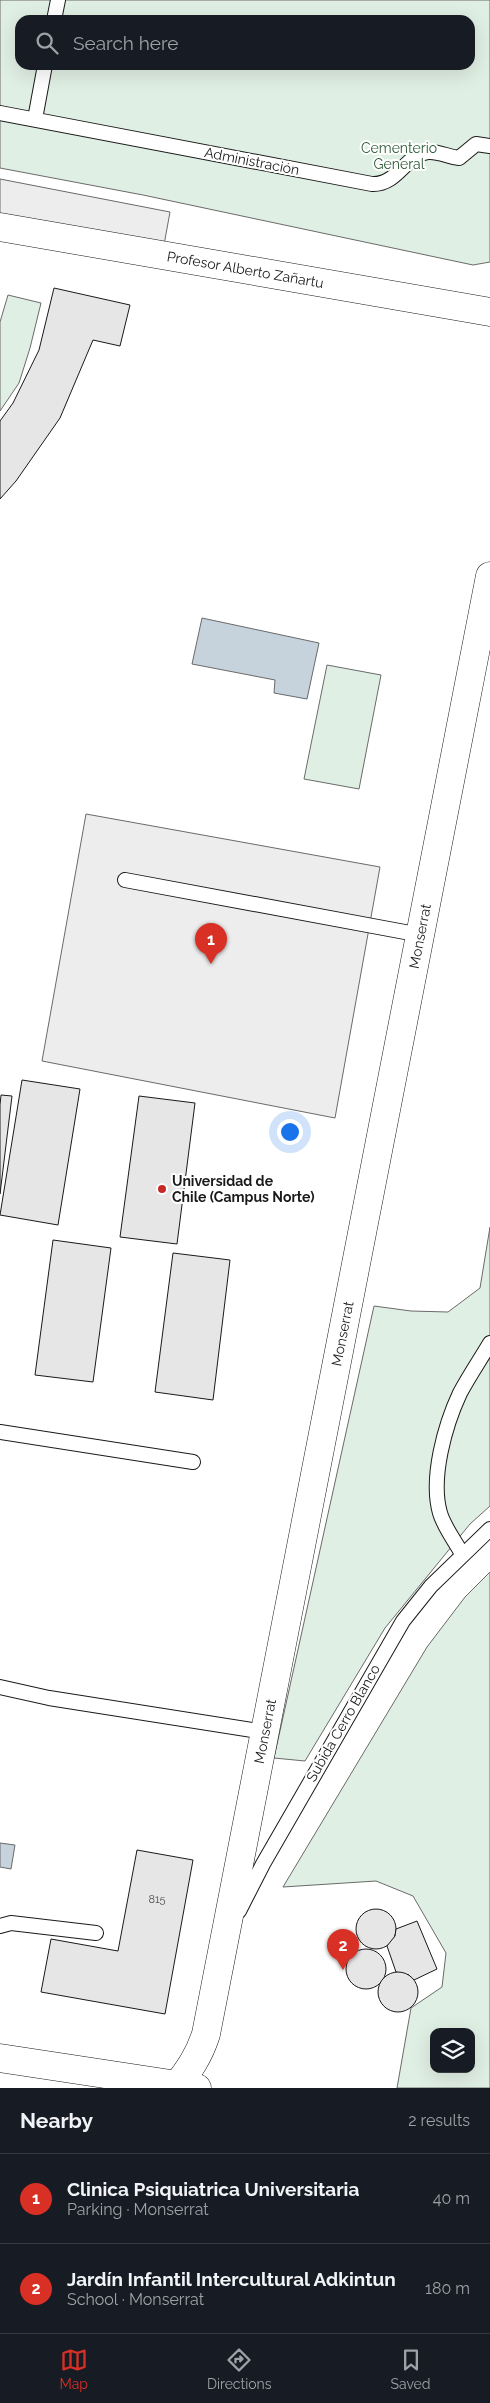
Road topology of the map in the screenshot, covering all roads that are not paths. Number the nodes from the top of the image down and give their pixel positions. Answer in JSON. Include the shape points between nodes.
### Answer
{"nodes":[{"id":1,"x":58,"y":0,"type":"edge"},
{"id":2,"x":55,"y":15,"type":"edge"},
{"id":3,"x":44,"y":70,"type":"edge"},
{"id":4,"x":0,"y":113,"type":"edge"},
{"id":5,"x":35,"y":119,"type":"junction"},
{"id":6,"x":490,"y":146,"type":"edge"},
{"id":7,"x":0,"y":227,"type":"edge"},
{"id":8,"x":490,"y":312,"type":"edge"},
{"id":9,"x":490,"y":576,"type":"edge"},
{"id":10,"x":125,"y":880,"type":"dead end"},
{"id":11,"x":420,"y":935,"type":"junction"},
{"id":12,"x":490,"y":1343,"type":"edge"},
{"id":13,"x":0,"y":1432,"type":"edge"},
{"id":14,"x":193,"y":1462,"type":"dead end"},
{"id":15,"x":490,"y":1529,"type":"edge"},
{"id":16,"x":462,"y":1554,"type":"junction"},
{"id":17,"x":0,"y":1687,"type":"edge"},
{"id":18,"x":265,"y":1732,"type":"junction"},
{"id":19,"x":0,"y":1926,"type":"edge"},
{"id":20,"x":96,"y":1933,"type":"dead end"},
{"id":21,"x":225,"y":1939,"type":"junction"},
{"id":22,"x":0,"y":2058,"type":"edge"},
{"id":23,"x":183,"y":2087,"type":"edge"}],
"edges":[{"from":1,"to":2,"type":"lane"},
{"from":3,"to":5,"type":"lane"},
{"from":4,"to":5,"type":"lane","name":"Administración"},
{"from":5,"to":6,"type":"lane","name":"Administración","via":[[380,184],[388,182],[425,152],[459,158],[476,144]]},
{"from":7,"to":8,"type":"street","name":"Profesor Alberto Zañartu"},
{"from":9,"to":11,"type":"street","name":"Monserrat"},
{"from":10,"to":11,"type":"lane"},
{"from":11,"to":18,"type":"street","name":"Monserrat"},
{"from":12,"to":16,"type":"lane","via":[[452,1411],[437,1482],[440,1513]]},
{"from":13,"to":14,"type":"lane"},
{"from":15,"to":16,"type":"lane","name":"Subida Cerro Blanco"},
{"from":16,"to":21,"type":"lane","name":"Subida Cerro Blanco","via":[[418,1600],[385,1650],[263,1864]]},
{"from":17,"to":18,"type":"lane","via":[[49,1698]]},
{"from":18,"to":21,"type":"street","name":"Monserrat"},
{"from":19,"to":20,"type":"lane","via":[[11,1923]]},
{"from":21,"to":23,"type":"street","name":"Monserrat","via":[[200,2053]]},
{"from":22,"to":23,"type":"street"}]}
